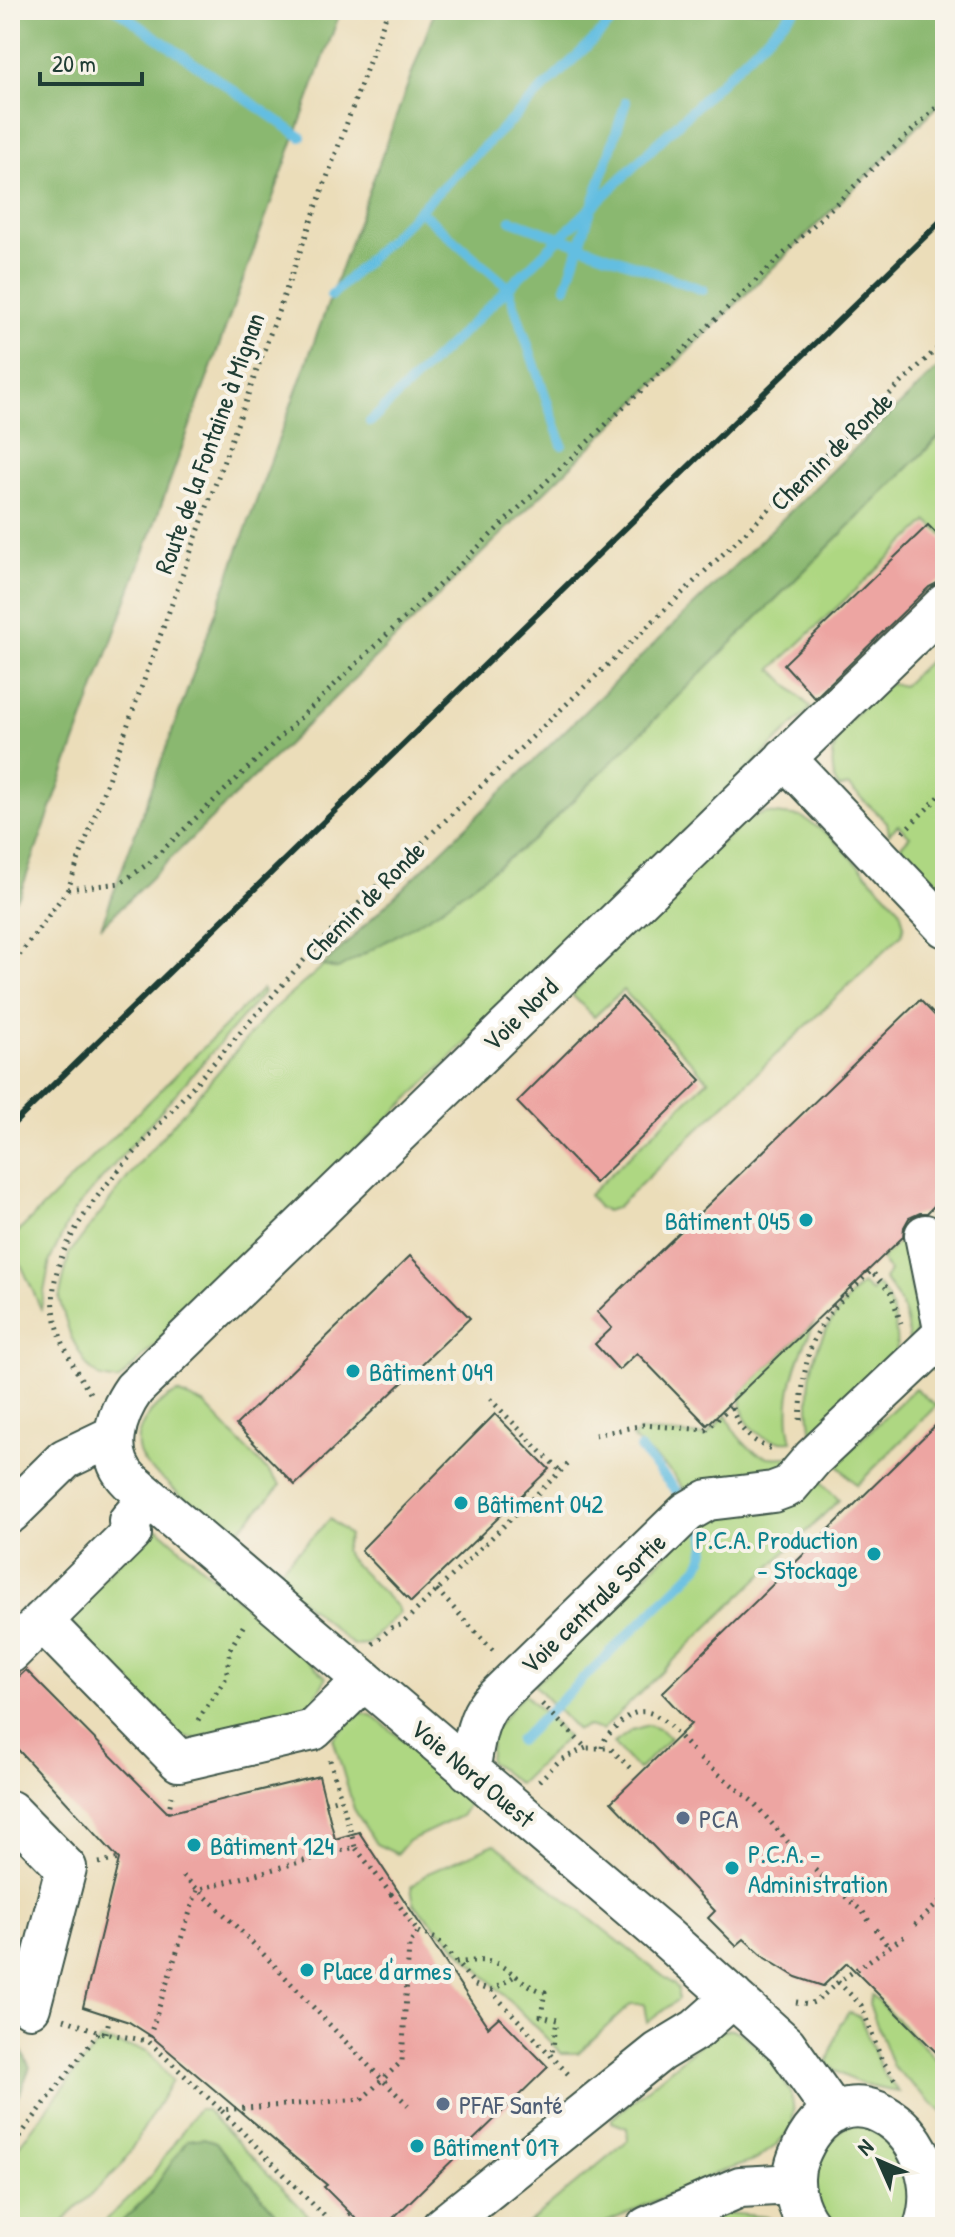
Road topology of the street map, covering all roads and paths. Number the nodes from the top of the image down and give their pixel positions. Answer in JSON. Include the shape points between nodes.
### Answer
{"nodes":[{"id":1,"x":388,"y":10,"type":"edge"},
{"id":2,"x":945,"y":99,"type":"edge"},
{"id":3,"x":945,"y":341,"type":"edge"},
{"id":4,"x":945,"y":604,"type":"edge"},
{"id":5,"x":785,"y":758,"type":"junction"},
{"id":6,"x":945,"y":791,"type":"edge"},
{"id":7,"x":878,"y":856,"type":"junction"},
{"id":8,"x":68,"y":889,"type":"junction"},
{"id":9,"x":945,"y":927,"type":"edge"},
{"id":10,"x":10,"y":968,"type":"edge"},
{"id":11,"x":925,"y":1235,"type":"dead end"},
{"id":12,"x":903,"y":1334,"type":"dead end"},
{"id":13,"x":945,"y":1334,"type":"edge"},
{"id":14,"x":490,"y":1399,"type":"dead end"},
{"id":15,"x":800,"y":1424,"type":"dead end"},
{"id":16,"x":595,"y":1435,"type":"dead end"},
{"id":17,"x":113,"y":1436,"type":"junction"},
{"id":18,"x":783,"y":1450,"type":"dead end"},
{"id":19,"x":568,"y":1464,"type":"dead end"},
{"id":20,"x":560,"y":1471,"type":"junction"},
{"id":21,"x":149,"y":1498,"type":"junction"},
{"id":22,"x":10,"y":1513,"type":"edge"},
{"id":23,"x":479,"y":1537,"type":"dead end"},
{"id":24,"x":485,"y":1543,"type":"junction"},
{"id":25,"x":437,"y":1590,"type":"junction"},
{"id":26,"x":252,"y":1612,"type":"dead end"},
{"id":27,"x":42,"y":1621,"type":"junction"},
{"id":28,"x":10,"y":1653,"type":"edge"},
{"id":29,"x":498,"y":1656,"type":"dead end"},
{"id":30,"x":367,"y":1663,"type":"junction"},
{"id":31,"x":540,"y":1702,"type":"dead end"},
{"id":32,"x":196,"y":1726,"type":"dead end"},
{"id":33,"x":586,"y":1748,"type":"junction"},
{"id":34,"x":602,"y":1748,"type":"junction"},
{"id":35,"x":694,"y":1752,"type":"dead end"},
{"id":36,"x":329,"y":1757,"type":"dead end"},
{"id":37,"x":700,"y":1759,"type":"dead end"},
{"id":38,"x":630,"y":1768,"type":"dead end"},
{"id":39,"x":469,"y":1771,"type":"junction"},
{"id":40,"x":538,"y":1782,"type":"dead end"},
{"id":41,"x":340,"y":1798,"type":"junction"},
{"id":42,"x":325,"y":1802,"type":"dead end"},
{"id":43,"x":10,"y":1811,"type":"edge"},
{"id":44,"x":788,"y":1842,"type":"dead end"},
{"id":45,"x":355,"y":1847,"type":"junction"},
{"id":46,"x":815,"y":1870,"type":"dead end"},
{"id":47,"x":183,"y":1876,"type":"dead end"},
{"id":48,"x":197,"y":1890,"type":"junction"},
{"id":49,"x":945,"y":1897,"type":"edge"},
{"id":50,"x":869,"y":1921,"type":"dead end"},
{"id":51,"x":915,"y":1925,"type":"dead end"},
{"id":52,"x":876,"y":1929,"type":"dead end"},
{"id":53,"x":418,"y":1932,"type":"junction"},
{"id":54,"x":905,"y":1936,"type":"dead end"},
{"id":55,"x":889,"y":1948,"type":"junction"},
{"id":56,"x":456,"y":1963,"type":"junction"},
{"id":57,"x":514,"y":1977,"type":"junction"},
{"id":58,"x":491,"y":1991,"type":"junction"},
{"id":59,"x":733,"y":1997,"type":"junction"},
{"id":60,"x":30,"y":2007,"type":"dead end"},
{"id":61,"x":110,"y":2016,"type":"dead end"},
{"id":62,"x":106,"y":2033,"type":"junction"},
{"id":63,"x":533,"y":2035,"type":"junction"},
{"id":64,"x":148,"y":2041,"type":"junction"},
{"id":65,"x":525,"y":2043,"type":"dead end"},
{"id":66,"x":381,"y":2080,"type":"junction"},
{"id":67,"x":898,"y":2083,"type":"dead end"},
{"id":68,"x":408,"y":2105,"type":"dead end"},
{"id":69,"x":221,"y":2110,"type":"junction"},
{"id":70,"x":834,"y":2113,"type":"junction"},
{"id":71,"x":10,"y":2149,"type":"edge"},
{"id":72,"x":794,"y":2184,"type":"junction"},
{"id":73,"x":936,"y":2211,"type":"edge"},
{"id":74,"x":350,"y":2214,"type":"dead end"},
{"id":75,"x":336,"y":2227,"type":"edge"},
{"id":76,"x":442,"y":2227,"type":"edge"},
{"id":77,"x":647,"y":2227,"type":"edge"},
{"id":78,"x":811,"y":2227,"type":"edge"}],
"edges":[{"from":1,"to":8,"type":"path","name":"Route de la Fontaine à Mignan"},
{"from":2,"to":8,"type":"path","via":[[149,863],[121,883]]},
{"from":3,"to":17,"type":"path","name":"Chemin de Ronde","via":[[334,929],[80,1219],[54,1278],[53,1308],[67,1352],[96,1402],[92,1429]]},
{"from":4,"to":5,"type":"street","name":"Voie Nord"},
{"from":5,"to":7,"type":"street"},
{"from":5,"to":17,"type":"street","name":"Voie Nord","via":[[134,1389]]},
{"from":6,"to":7,"type":"path"},
{"from":7,"to":9,"type":"street"},
{"from":8,"to":10,"type":"path","name":"Route de la Fontaine à Mignan"},
{"from":11,"to":13,"type":"street"},
{"from":12,"to":15,"type":"path","via":[[890,1291],[871,1271],[820,1323],[809,1349]]},
{"from":13,"to":39,"type":"street","name":"Voie centrale Sortie","via":[[789,1486],[708,1500],[692,1509],[490,1703],[477,1726]]},
{"from":14,"to":20,"type":"path","via":[[524,1440]]},
{"from":16,"to":18,"type":"path","via":[[643,1425],[706,1430],[732,1407],[737,1425],[749,1437]]},
{"from":17,"to":21,"type":"street","name":"Voie Nord Ouest","via":[[122,1473]]},
{"from":17,"to":22,"type":"street","via":[[65,1459]]},
{"from":19,"to":20,"type":"path"},
{"from":20,"to":24,"type":"path"},
{"from":21,"to":27,"type":"street","via":[[129,1521],[131,1533]]},
{"from":21,"to":30,"type":"street","name":"Voie Nord Ouest"},
{"from":23,"to":24,"type":"path"},
{"from":24,"to":25,"type":"path"},
{"from":25,"to":29,"type":"path"},
{"from":25,"to":30,"type":"path","via":[[401,1625],[391,1628]]},
{"from":26,"to":32,"type":"path","via":[[230,1649],[226,1678]]},
{"from":27,"to":28,"type":"street"},
{"from":27,"to":30,"type":"street","via":[[179,1761],[313,1730]]},
{"from":30,"to":39,"type":"street","name":"Voie Nord Ouest"},
{"from":31,"to":33,"type":"path"},
{"from":33,"to":34,"type":"path"},
{"from":33,"to":40,"type":"path","via":[[560,1760]]},
{"from":34,"to":35,"type":"path","via":[[603,1740],[630,1714],[644,1710],[656,1714]]},
{"from":34,"to":38,"type":"path","via":[[610,1748]]},
{"from":36,"to":41,"type":"path"},
{"from":37,"to":44,"type":"path","via":[[752,1801]]},
{"from":39,"to":59,"type":"street","name":"Voie Nord Ouest"},
{"from":41,"to":42,"type":"path"},
{"from":41,"to":45,"type":"path"},
{"from":43,"to":60,"type":"street","via":[[66,1868]]},
{"from":45,"to":48,"type":"path"},
{"from":45,"to":53,"type":"path","via":[[394,1892]]},
{"from":46,"to":50,"type":"path"},
{"from":47,"to":48,"type":"path"},
{"from":48,"to":64,"type":"path"},
{"from":48,"to":66,"type":"path"},
{"from":49,"to":51,"type":"path"},
{"from":52,"to":55,"type":"path"},
{"from":53,"to":56,"type":"path","via":[[437,1939]]},
{"from":53,"to":66,"type":"path","via":[[409,1945],[402,2061]]},
{"from":54,"to":55,"type":"path"},
{"from":55,"to":67,"type":"path","via":[[838,1982],[861,2005],[881,2058]]},
{"from":56,"to":57,"type":"path","via":[[491,1962]]},
{"from":56,"to":58,"type":"path","via":[[475,1985]]},
{"from":57,"to":58,"type":"path"},
{"from":57,"to":63,"type":"path","via":[[545,1992],[541,2016],[557,2020],[551,2054]]},
{"from":58,"to":63,"type":"path"},
{"from":59,"to":70,"type":"street","name":"Voie Nord Ouest","via":[[786,2045]]},
{"from":59,"to":76,"type":"street"},
{"from":61,"to":62,"type":"path"},
{"from":62,"to":64,"type":"path"},
{"from":62,"to":71,"type":"path","via":[[99,2032]]},
{"from":63,"to":65,"type":"path"},
{"from":64,"to":69,"type":"path"},
{"from":66,"to":68,"type":"path"},
{"from":66,"to":69,"type":"path","via":[[362,2099]]},
{"from":69,"to":75,"type":"path"},
{"from":70,"to":72,"type":"street","via":[[805,2142]]},
{"from":70,"to":73,"type":"street","via":[[885,2108],[925,2134],[937,2154],[941,2178]]},
{"from":72,"to":77,"type":"street","via":[[740,2187]]},
{"from":72,"to":78,"type":"street"},
{"from":74,"to":75,"type":"path"}]}
